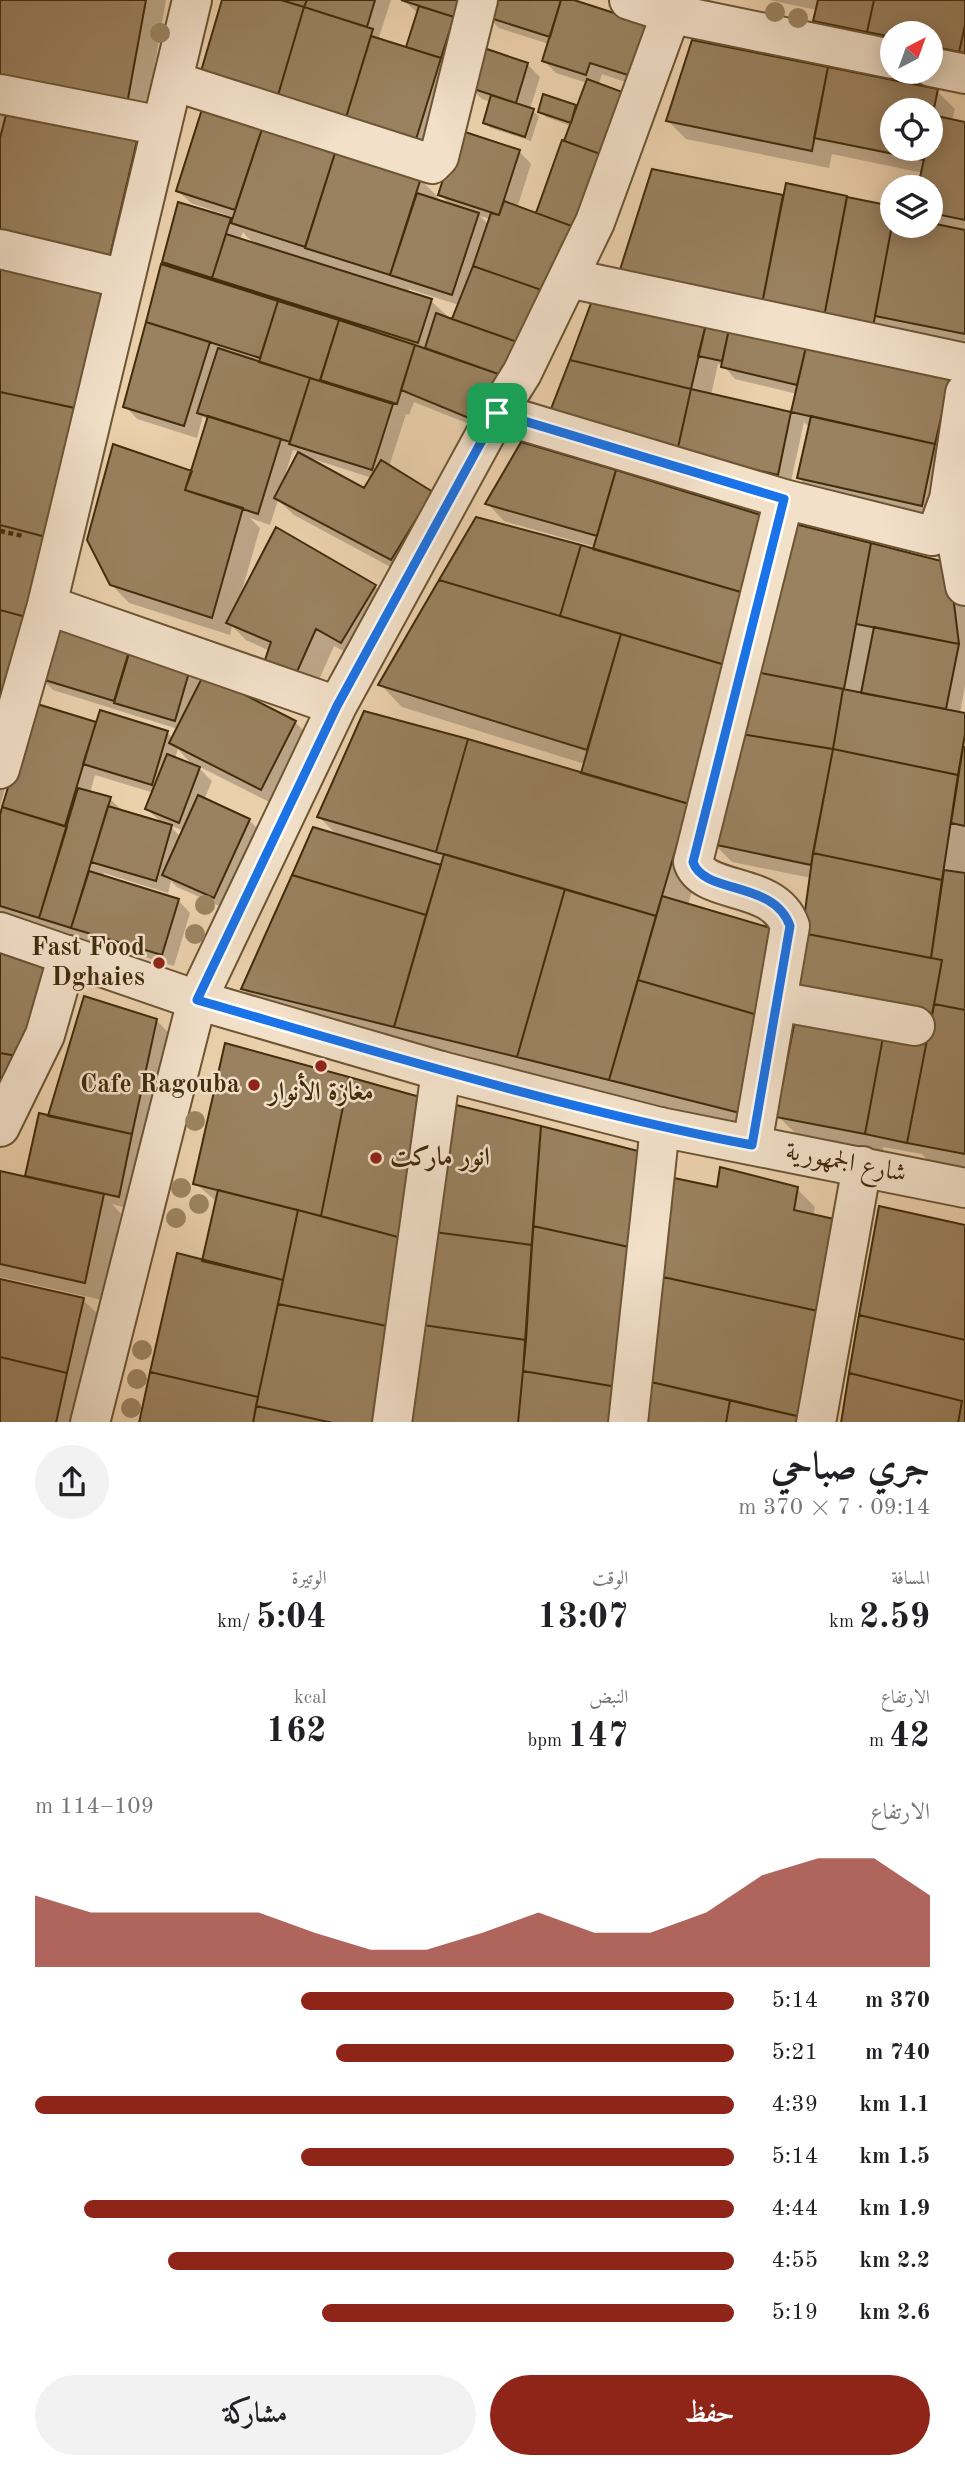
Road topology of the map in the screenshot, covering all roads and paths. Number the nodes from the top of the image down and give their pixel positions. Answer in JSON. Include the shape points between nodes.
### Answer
{"nodes":[{"id":1,"x":192,"y":0,"type":"edge"},
{"id":2,"x":478,"y":0,"type":"edge"},
{"id":3,"x":629,"y":0,"type":"edge"},
{"id":4,"x":674,"y":7,"type":"edge"},
{"id":5,"x":880,"y":56,"type":"edge"},
{"id":6,"x":943,"y":69,"type":"edge"},
{"id":7,"x":965,"y":74,"type":"edge"},
{"id":8,"x":173,"y":81,"type":"junction"},
{"id":9,"x":0,"y":94,"type":"edge"},
{"id":10,"x":162,"y":126,"type":"junction"},
{"id":11,"x":0,"y":249,"type":"edge"},
{"id":12,"x":568,"y":278,"type":"junction"},
{"id":13,"x":125,"y":279,"type":"junction"},
{"id":14,"x":965,"y":363,"type":"edge"},
{"id":15,"x":965,"y":393,"type":"edge"},
{"id":16,"x":497,"y":413,"type":"junction"},
{"id":17,"x":784,"y":499,"type":"junction"},
{"id":18,"x":948,"y":499,"type":"junction"},
{"id":19,"x":965,"y":586,"type":"edge"},
{"id":20,"x":47,"y":605,"type":"junction"},
{"id":21,"x":337,"y":706,"type":"junction"},
{"id":22,"x":0,"y":769,"type":"edge"},
{"id":23,"x":0,"y":932,"type":"edge"},
{"id":24,"x":68,"y":955,"type":"junction"},
{"id":25,"x":197,"y":1000,"type":"junction"},
{"id":26,"x":777,"y":1001,"type":"junction"},
{"id":27,"x":915,"y":1026,"type":"dead end"},
{"id":28,"x":441,"y":1071,"type":"junction"},
{"id":29,"x":660,"y":1127,"type":"junction"},
{"id":30,"x":0,"y":1128,"type":"edge"},
{"id":31,"x":752,"y":1145,"type":"junction"},
{"id":32,"x":862,"y":1166,"type":"junction"},
{"id":33,"x":965,"y":1188,"type":"edge"},
{"id":34,"x":90,"y":1422,"type":"edge"},
{"id":35,"x":392,"y":1422,"type":"edge"},
{"id":36,"x":628,"y":1422,"type":"edge"},
{"id":37,"x":816,"y":1422,"type":"edge"}],
"edges":[{"from":1,"to":8,"type":"street"},
{"from":2,"to":8,"type":"street","via":[[439,157],[432,164]]},
{"from":3,"to":4,"type":"street"},
{"from":4,"to":5,"type":"street"},
{"from":4,"to":12,"type":"street","via":[[595,222]]},
{"from":6,"to":7,"type":"street"},
{"from":8,"to":10,"type":"street"},
{"from":9,"to":10,"type":"street"},
{"from":10,"to":13,"type":"street"},
{"from":11,"to":13,"type":"street"},
{"from":12,"to":14,"type":"street"},
{"from":12,"to":16,"type":"street","via":[[522,373]]},
{"from":13,"to":20,"type":"street"},
{"from":15,"to":18,"type":"street"},
{"from":16,"to":17,"type":"street"},
{"from":16,"to":21,"type":"street"},
{"from":17,"to":18,"type":"street","via":[[932,536]]},
{"from":17,"to":26,"type":"street","via":[[693,862],[703,877],[764,898],[785,913],[790,926]]},
{"from":18,"to":19,"type":"street"},
{"from":20,"to":21,"type":"street"},
{"from":20,"to":22,"type":"street"},
{"from":21,"to":25,"type":"street"},
{"from":23,"to":24,"type":"street","name":"شارع الجمهورية"},
{"from":24,"to":25,"type":"street","name":"شارع الجمهورية"},
{"from":24,"to":30,"type":"street","via":[[45,1035]]},
{"from":25,"to":28,"type":"street","name":"شارع الجمهورية"},
{"from":25,"to":34,"type":"street"},
{"from":26,"to":27,"type":"street"},
{"from":26,"to":31,"type":"street"},
{"from":28,"to":29,"type":"street","name":"شارع الجمهورية"},
{"from":28,"to":35,"type":"street"},
{"from":29,"to":31,"type":"street","name":"شارع الجمهورية"},
{"from":29,"to":36,"type":"street"},
{"from":31,"to":32,"type":"street","name":"شارع الجمهورية"},
{"from":32,"to":33,"type":"street","name":"شارع الجمهورية"},
{"from":32,"to":37,"type":"street"}]}
